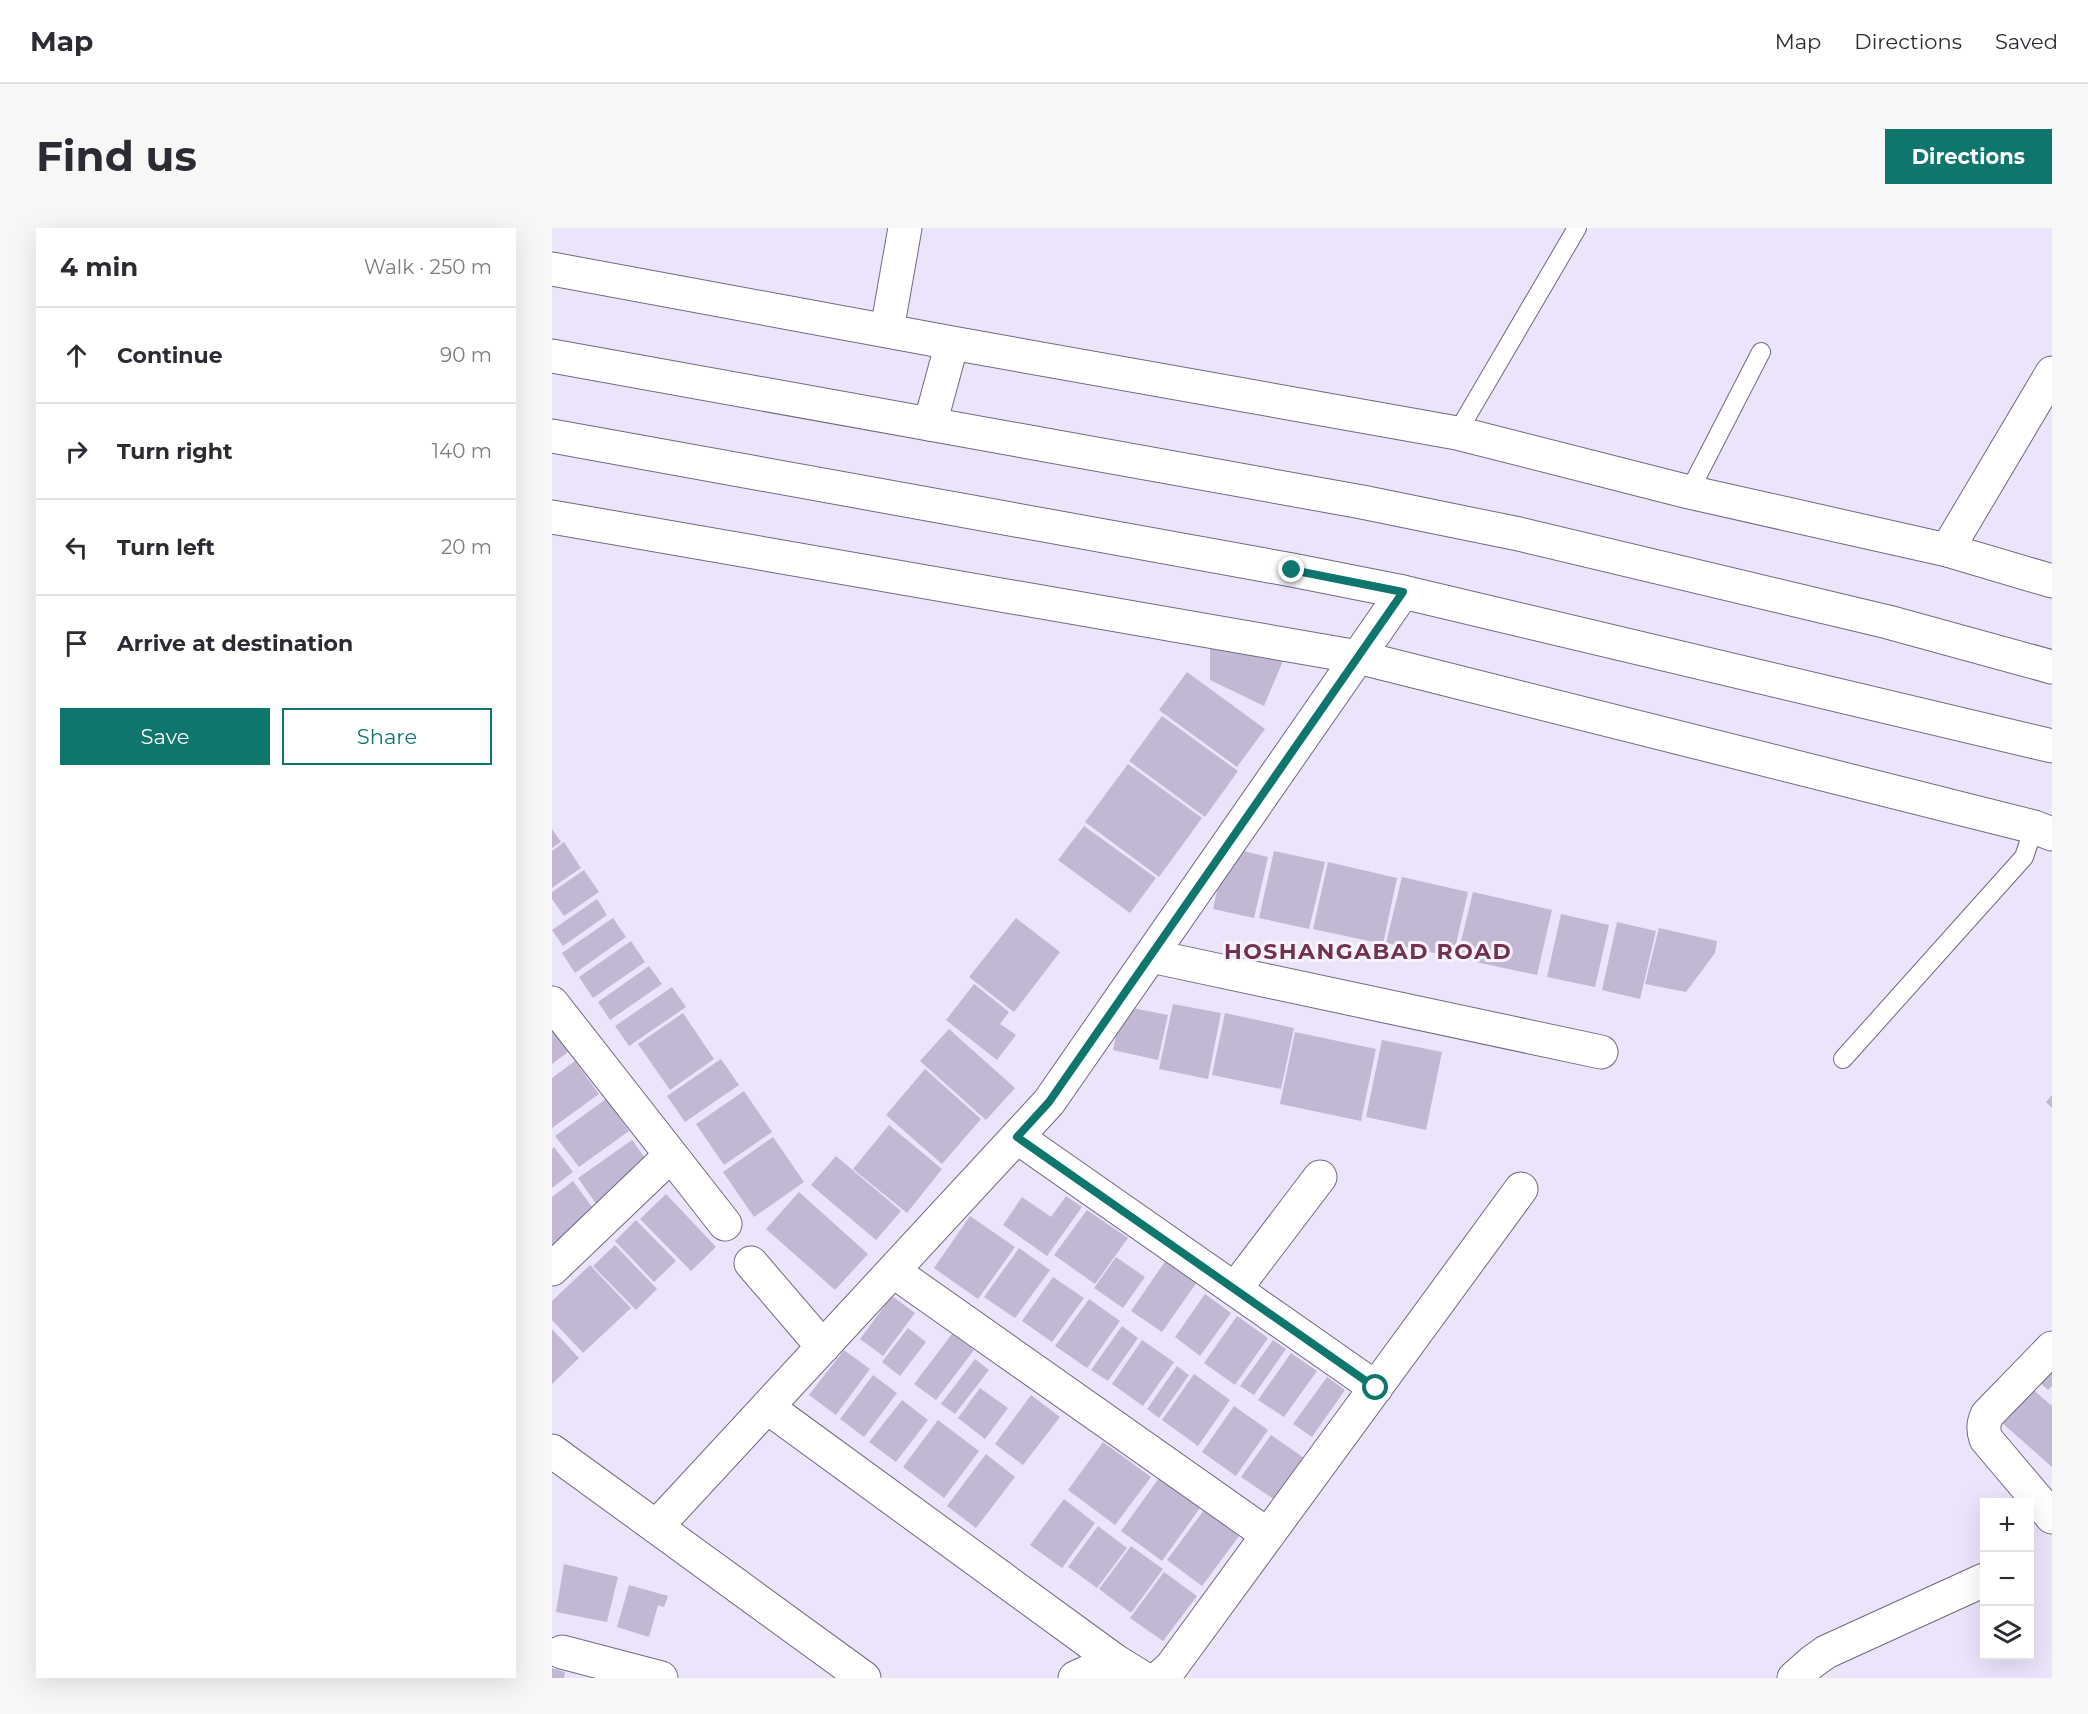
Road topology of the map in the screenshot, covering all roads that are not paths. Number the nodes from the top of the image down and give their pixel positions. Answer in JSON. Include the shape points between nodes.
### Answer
{"nodes":[{"id":1,"x":905,"y":228,"type":"edge"},
{"id":2,"x":1577,"y":228,"type":"edge"},
{"id":3,"x":552,"y":269,"type":"edge"},
{"id":4,"x":887,"y":330,"type":"junction"},
{"id":5,"x":952,"y":343,"type":"junction"},
{"id":6,"x":1761,"y":351,"type":"dead end"},
{"id":7,"x":552,"y":356,"type":"edge"},
{"id":8,"x":2052,"y":372,"type":"edge"},
{"id":9,"x":930,"y":424,"type":"junction"},
{"id":10,"x":1457,"y":433,"type":"junction"},
{"id":11,"x":552,"y":436,"type":"edge"},
{"id":12,"x":1689,"y":492,"type":"junction"},
{"id":13,"x":552,"y":517,"type":"edge"},
{"id":14,"x":1947,"y":550,"type":"junction"},
{"id":15,"x":2052,"y":581,"type":"edge"},
{"id":16,"x":1403,"y":592,"type":"junction"},
{"id":17,"x":1358,"y":657,"type":"junction"},
{"id":18,"x":2052,"y":667,"type":"edge"},
{"id":19,"x":2052,"y":746,"type":"edge"},
{"id":20,"x":2043,"y":830,"type":"edge"},
{"id":21,"x":1151,"y":957,"type":"junction"},
{"id":22,"x":552,"y":1003,"type":"edge"},
{"id":23,"x":1601,"y":1052,"type":"dead end"},
{"id":24,"x":1843,"y":1059,"type":"dead end"},
{"id":25,"x":1017,"y":1137,"type":"junction"},
{"id":26,"x":671,"y":1155,"type":"junction"},
{"id":27,"x":1320,"y":1177,"type":"dead end"},
{"id":28,"x":1521,"y":1189,"type":"dead end"},
{"id":29,"x":724,"y":1224,"type":"dead end"},
{"id":30,"x":751,"y":1263,"type":"dead end"},
{"id":31,"x":552,"y":1269,"type":"edge"},
{"id":32,"x":893,"y":1271,"type":"junction"},
{"id":33,"x":1235,"y":1289,"type":"junction"},
{"id":34,"x":823,"y":1347,"type":"junction"},
{"id":35,"x":2052,"y":1348,"type":"edge"},
{"id":36,"x":1376,"y":1388,"type":"junction"},
{"id":37,"x":767,"y":1407,"type":"junction"},
{"id":38,"x":552,"y":1451,"type":"edge"},
{"id":39,"x":2052,"y":1517,"type":"edge"},
{"id":40,"x":656,"y":1527,"type":"junction"},
{"id":41,"x":1268,"y":1535,"type":"junction"},
{"id":42,"x":1980,"y":1582,"type":"edge"},
{"id":43,"x":562,"y":1652,"type":"dead end"},
{"id":44,"x":1114,"y":1660,"type":"junction"},
{"id":45,"x":661,"y":1678,"type":"edge"},
{"id":46,"x":864,"y":1678,"type":"edge"},
{"id":47,"x":1075,"y":1678,"type":"edge"},
{"id":48,"x":1143,"y":1678,"type":"edge"},
{"id":49,"x":1159,"y":1678,"type":"edge"},
{"id":50,"x":1794,"y":1678,"type":"edge"}],
"edges":[{"from":1,"to":4,"type":"street"},
{"from":2,"to":10,"type":"lane"},
{"from":3,"to":4,"type":"street"},
{"from":4,"to":5,"type":"street"},
{"from":5,"to":9,"type":"street"},
{"from":5,"to":10,"type":"street"},
{"from":6,"to":12,"type":"lane"},
{"from":7,"to":9,"type":"street"},
{"from":8,"to":14,"type":"street"},
{"from":9,"to":18,"type":"street","via":[[1519,534],[1888,622]]},
{"from":10,"to":12,"type":"street"},
{"from":11,"to":16,"type":"street"},
{"from":12,"to":14,"type":"street"},
{"from":13,"to":17,"type":"street"},
{"from":14,"to":15,"type":"street"},
{"from":16,"to":17,"type":"street"},
{"from":16,"to":19,"type":"street"},
{"from":17,"to":20,"type":"street"},
{"from":17,"to":21,"type":"street"},
{"from":20,"to":24,"type":"lane","via":[[2024,857]]},
{"from":21,"to":23,"type":"street"},
{"from":21,"to":25,"type":"street","via":[[1049,1102]]},
{"from":22,"to":26,"type":"street"},
{"from":25,"to":32,"type":"street"},
{"from":25,"to":33,"type":"street"},
{"from":26,"to":29,"type":"street"},
{"from":26,"to":31,"type":"street"},
{"from":27,"to":33,"type":"street"},
{"from":28,"to":36,"type":"street"},
{"from":30,"to":34,"type":"street"},
{"from":32,"to":34,"type":"street"},
{"from":32,"to":41,"type":"street"},
{"from":33,"to":36,"type":"street"},
{"from":34,"to":37,"type":"street"},
{"from":35,"to":39,"type":"street","via":[[1987,1415],[1983,1431]]},
{"from":36,"to":41,"type":"street"},
{"from":37,"to":40,"type":"street"},
{"from":37,"to":44,"type":"street"},
{"from":38,"to":40,"type":"street"},
{"from":40,"to":46,"type":"street"},
{"from":41,"to":49,"type":"street","via":[[1172,1666]]},
{"from":42,"to":50,"type":"street","via":[[1826,1652]]},
{"from":43,"to":45,"type":"street"},
{"from":44,"to":47,"type":"street"},
{"from":44,"to":48,"type":"street"}]}
